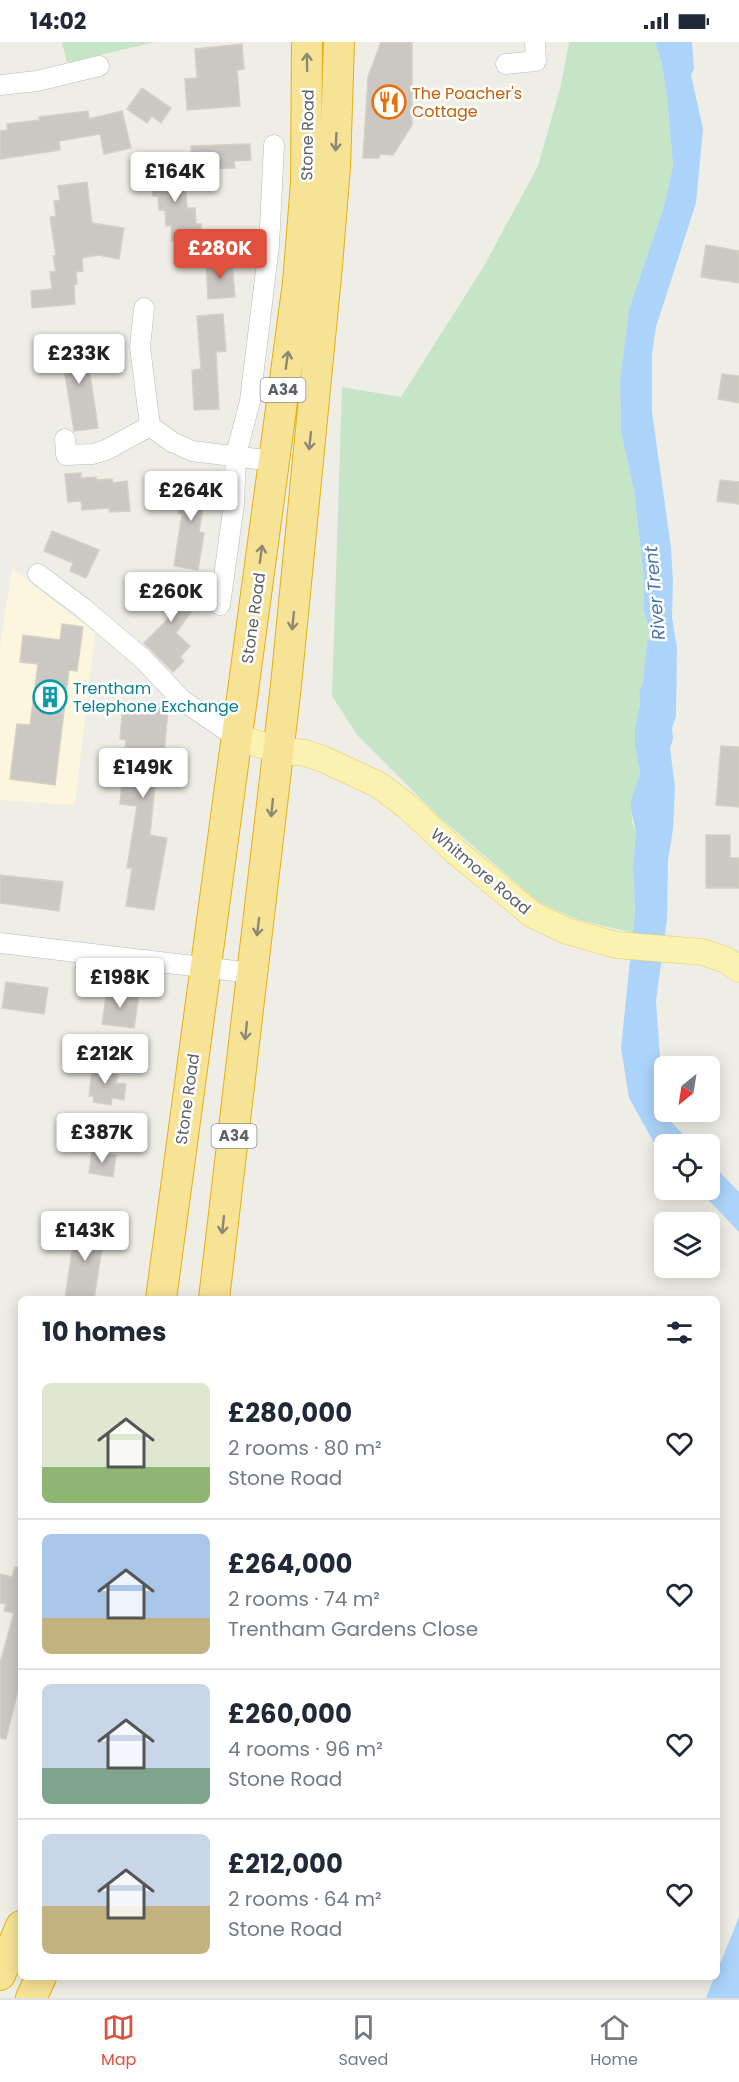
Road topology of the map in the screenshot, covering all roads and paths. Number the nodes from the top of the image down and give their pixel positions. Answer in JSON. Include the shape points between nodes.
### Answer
{"nodes":[{"id":1,"x":307,"y":42,"type":"edge"},
{"id":2,"x":339,"y":42,"type":"edge"},
{"id":3,"x":535,"y":42,"type":"edge"},
{"id":4,"x":506,"y":64,"type":"dead end"},
{"id":5,"x":99,"y":66,"type":"dead end"},
{"id":6,"x":0,"y":85,"type":"edge"},
{"id":7,"x":274,"y":145,"type":"dead end"},
{"id":8,"x":144,"y":308,"type":"dead end"},
{"id":9,"x":150,"y":426,"type":"junction"},
{"id":10,"x":64,"y":439,"type":"dead end"},
{"id":11,"x":236,"y":455,"type":"junction"},
{"id":12,"x":274,"y":461,"type":"junction"},
{"id":13,"x":38,"y":574,"type":"dead end"},
{"id":14,"x":220,"y":605,"type":"dead end"},
{"id":15,"x":236,"y":736,"type":"junction"},
{"id":16,"x":278,"y":750,"type":"junction"},
{"id":17,"x":0,"y":943,"type":"edge"},
{"id":18,"x":735,"y":960,"type":"edge"},
{"id":19,"x":205,"y":966,"type":"junction"},
{"id":20,"x":252,"y":973,"type":"junction"},
{"id":21,"x":161,"y":1296,"type":"edge"},
{"id":22,"x":214,"y":1296,"type":"edge"},
{"id":23,"x":18,"y":1933,"type":"edge"},
{"id":24,"x":0,"y":1975,"type":"edge"},
{"id":25,"x":40,"y":1980,"type":"edge"},
{"id":26,"x":31,"y":1998,"type":"edge"}],
"edges":[{"from":12,"to":1,"type":"highway","name":"Stone Road","number":"A34","one_way":true,"via":[[298,283],[306,183]]},
{"from":2,"to":16,"type":"highway","name":"Stone Road","number":"A34","one_way":true,"via":[[327,266]]},
{"from":3,"to":4,"type":"street","via":[[536,62]]},
{"from":5,"to":6,"type":"street","via":[[37,81]]},
{"from":7,"to":11,"type":"street","via":[[269,246],[250,401]]},
{"from":8,"to":9,"type":"street","via":[[140,347]]},
{"from":9,"to":10,"type":"street","via":[[93,454],[66,455]]},
{"from":9,"to":11,"type":"street","via":[[171,442],[192,451]]},
{"from":11,"to":12,"type":"street"},
{"from":11,"to":14,"type":"street","via":[[234,504]]},
{"from":15,"to":12,"type":"highway","name":"Stone Road","number":"A34","one_way":true},
{"from":13,"to":15,"type":"street","via":[[141,658],[182,700]]},
{"from":15,"to":16,"type":"main road","name":"Whitmore Road"},
{"from":15,"to":19,"type":"highway","name":"Stone Road","number":"A34"},
{"from":16,"to":18,"type":"main road","name":"Whitmore Road","via":[[323,759],[379,785],[533,915],[567,931],[616,945],[703,952]]},
{"from":16,"to":20,"type":"highway","name":"Stone Road","number":"A34","one_way":true},
{"from":17,"to":19,"type":"street"},
{"from":19,"to":20,"type":"street"},
{"from":19,"to":21,"type":"highway","name":"Stone Road","number":"A34"},
{"from":20,"to":22,"type":"highway","name":"Stone Road","number":"A34","one_way":true},
{"from":23,"to":24,"type":"highway"},
{"from":25,"to":26,"type":"highway"}]}
